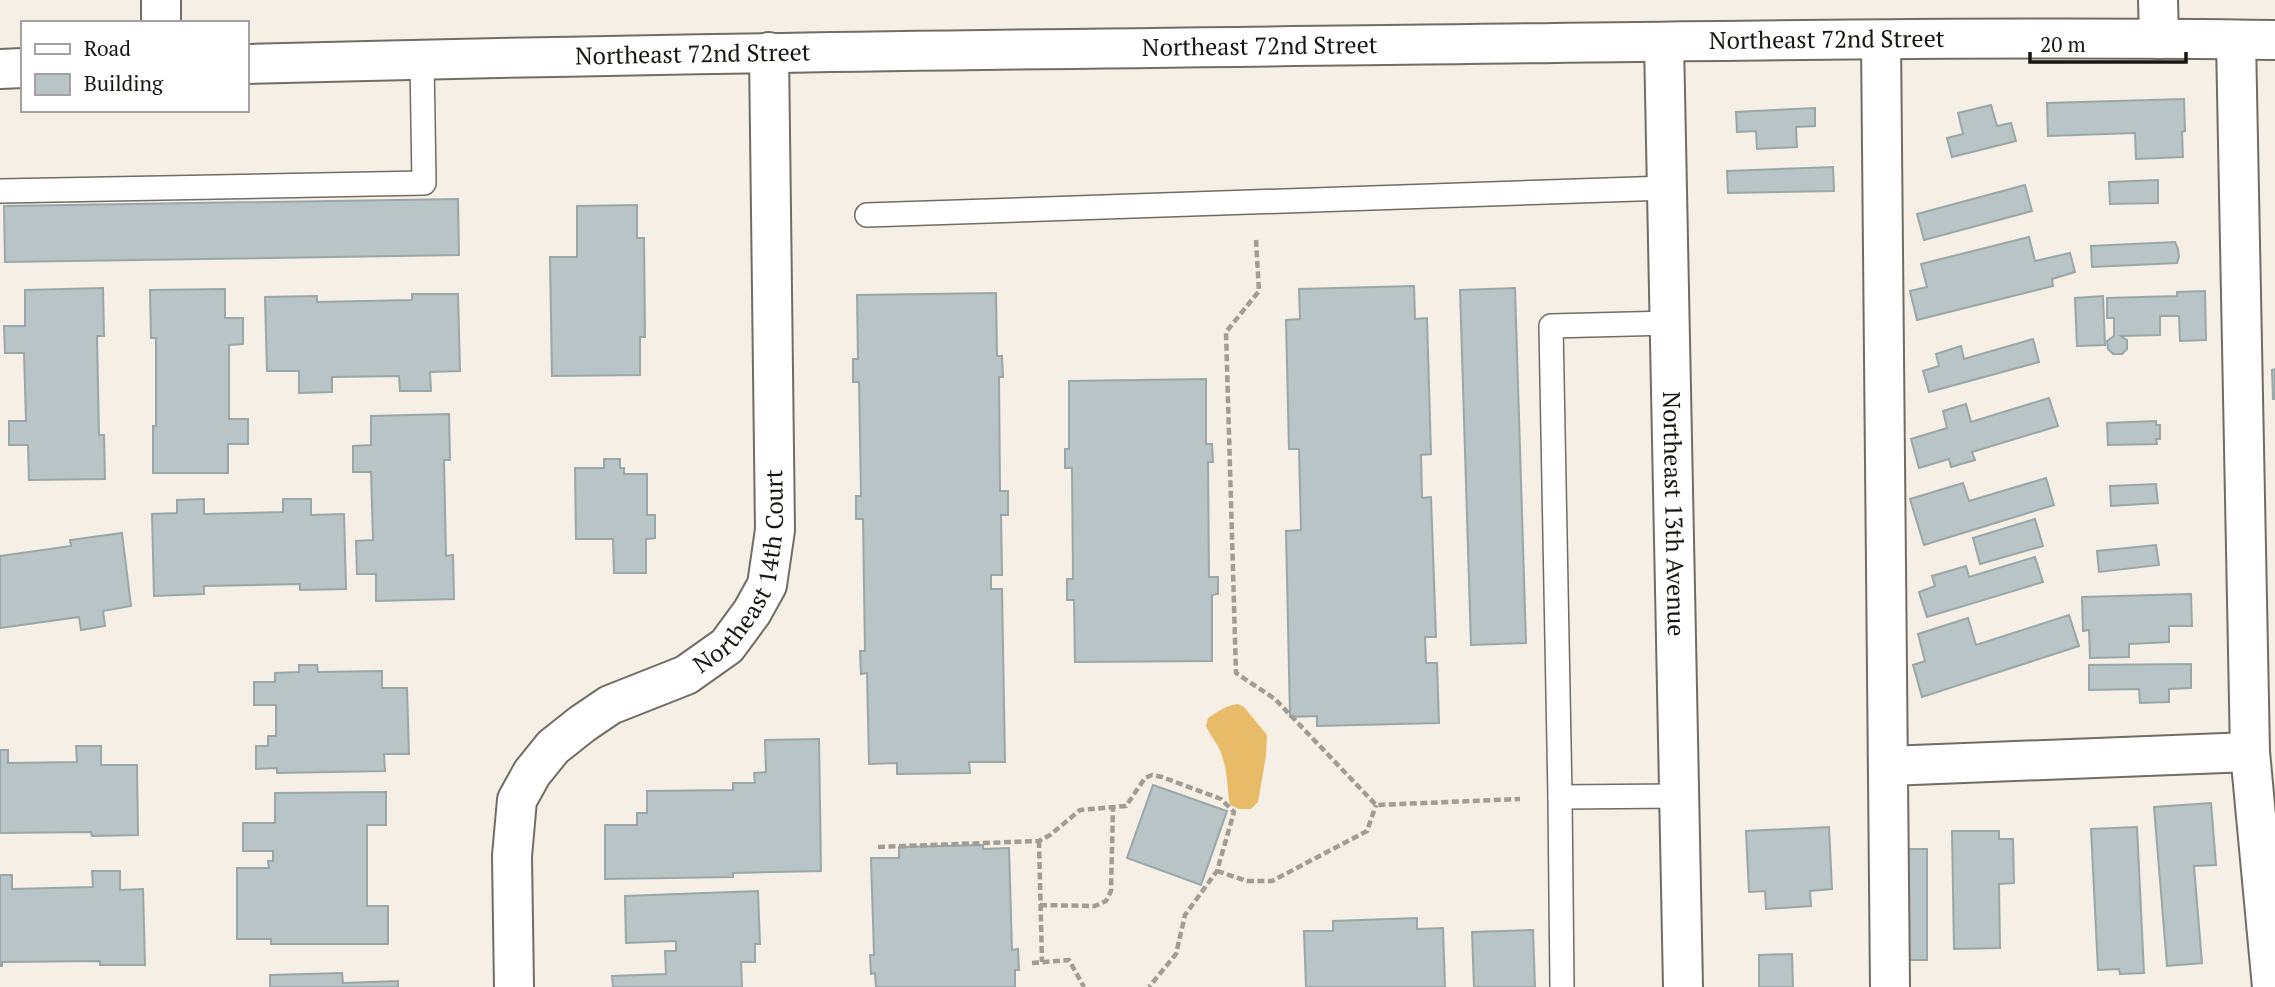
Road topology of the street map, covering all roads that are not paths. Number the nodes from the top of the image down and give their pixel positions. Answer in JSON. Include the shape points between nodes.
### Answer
{"nodes":[{"id":1,"x":161,"y":0,"type":"edge"},
{"id":2,"x":2158,"y":0,"type":"edge"},
{"id":3,"x":161,"y":21,"type":"edge"},
{"id":4,"x":2159,"y":39,"type":"junction"},
{"id":5,"x":1881,"y":40,"type":"junction"},
{"id":6,"x":2236,"y":40,"type":"junction"},
{"id":7,"x":2275,"y":40,"type":"edge"},
{"id":8,"x":1664,"y":42,"type":"junction"},
{"id":9,"x":769,"y":52,"type":"junction"},
{"id":10,"x":422,"y":60,"type":"junction"},
{"id":11,"x":248,"y":64,"type":"edge"},
{"id":12,"x":21,"y":68,"type":"edge"},
{"id":13,"x":0,"y":69,"type":"edge"},
{"id":14,"x":1667,"y":188,"type":"junction"},
{"id":15,"x":0,"y":191,"type":"edge"},
{"id":16,"x":867,"y":215,"type":"dead end"},
{"id":17,"x":1670,"y":323,"type":"junction"},
{"id":18,"x":2250,"y":751,"type":"junction"},
{"id":19,"x":1888,"y":766,"type":"junction"},
{"id":20,"x":1679,"y":796,"type":"junction"},
{"id":21,"x":1560,"y":797,"type":"junction"},
{"id":22,"x":514,"y":987,"type":"edge"},
{"id":23,"x":1562,"y":987,"type":"edge"},
{"id":24,"x":1683,"y":987,"type":"edge"},
{"id":25,"x":1890,"y":987,"type":"edge"},
{"id":26,"x":2272,"y":987,"type":"edge"}],
"edges":[{"from":1,"to":3,"type":"street"},
{"from":2,"to":4,"type":"street"},
{"from":4,"to":5,"type":"street","name":"Northeast 72nd Street"},
{"from":4,"to":6,"type":"street","name":"Northeast 72nd Street"},
{"from":5,"to":8,"type":"street","name":"Northeast 72nd Street"},
{"from":5,"to":19,"type":"street"},
{"from":6,"to":7,"type":"street","name":"Northeast 72nd Street"},
{"from":6,"to":18,"type":"street"},
{"from":8,"to":9,"type":"street","name":"Northeast 72nd Street"},
{"from":8,"to":14,"type":"street","name":"Northeast 13th Avenue"},
{"from":9,"to":10,"type":"street","name":"Northeast 72nd Street"},
{"from":9,"to":22,"type":"street","name":"Northeast 14th Court","via":[[775,530],[767,585],[727,646],[686,675],[610,705],[553,747],[532,773],[517,800],[512,856]]},
{"from":10,"to":11,"type":"street","name":"Northeast 72nd Street"},
{"from":10,"to":15,"type":"lane","via":[[424,183]]},
{"from":12,"to":13,"type":"street"},
{"from":14,"to":16,"type":"lane"},
{"from":14,"to":17,"type":"street","name":"Northeast 13th Avenue"},
{"from":17,"to":20,"type":"street","name":"Northeast 13th Avenue"},
{"from":17,"to":21,"type":"lane","via":[[1551,326]]},
{"from":18,"to":19,"type":"street"},
{"from":18,"to":26,"type":"street"},
{"from":19,"to":25,"type":"street"},
{"from":20,"to":21,"type":"lane"},
{"from":20,"to":24,"type":"street","name":"Northeast 13th Avenue"},
{"from":21,"to":23,"type":"lane"}]}
